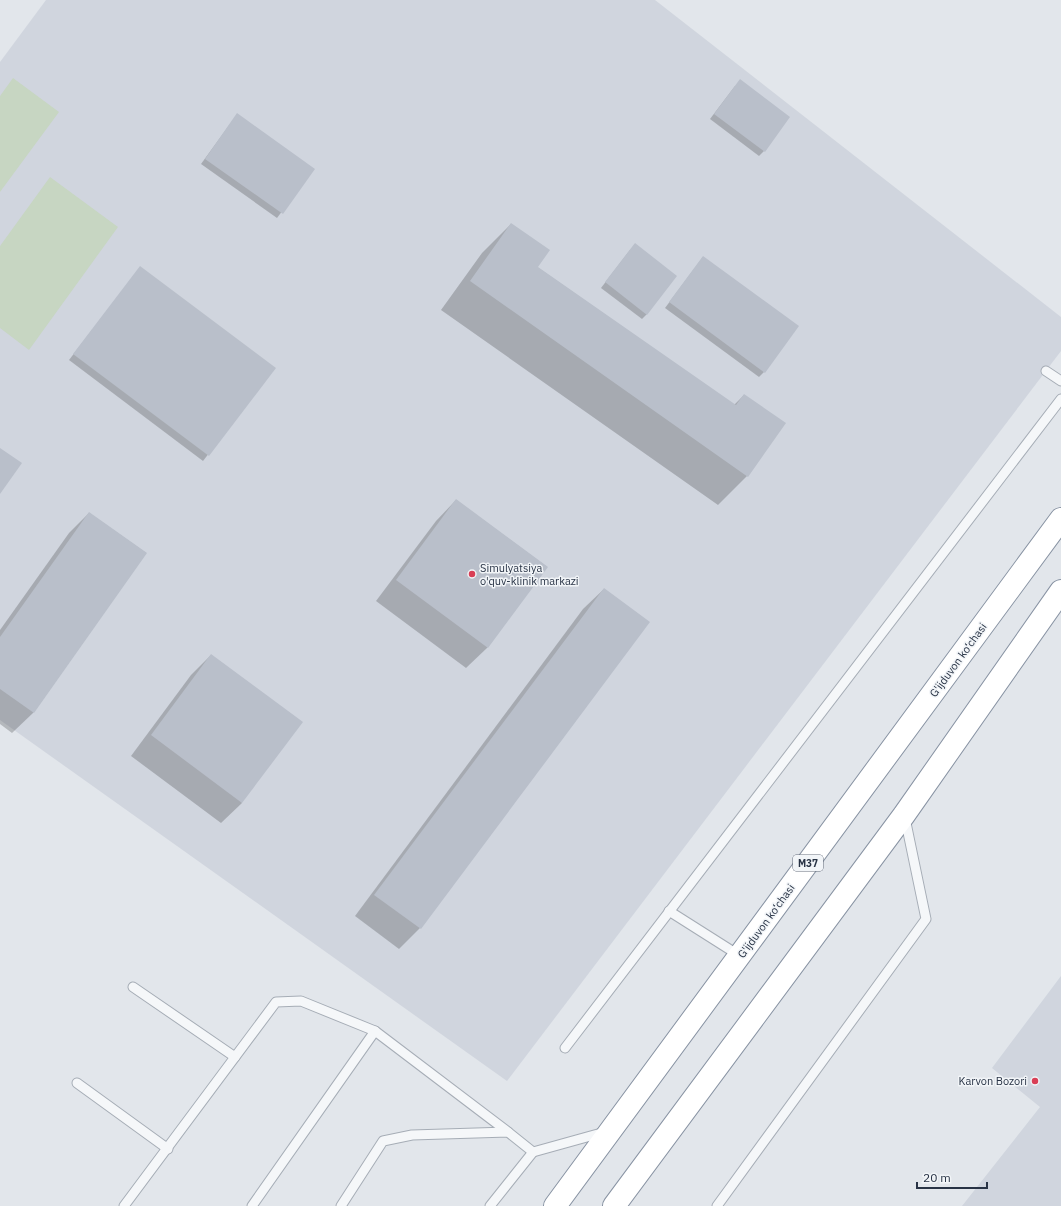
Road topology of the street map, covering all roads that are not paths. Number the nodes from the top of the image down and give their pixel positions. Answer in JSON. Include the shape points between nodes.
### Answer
{"nodes":[{"id":1,"x":1046,"y":371,"type":"dead end"},
{"id":2,"x":1061,"y":381,"type":"edge"},
{"id":3,"x":1061,"y":399,"type":"edge"},
{"id":4,"x":1061,"y":519,"type":"edge"},
{"id":5,"x":1061,"y":591,"type":"edge"},
{"id":6,"x":904,"y":815,"type":"junction"},
{"id":7,"x":669,"y":911,"type":"junction"},
{"id":8,"x":740,"y":956,"type":"junction"},
{"id":9,"x":133,"y":987,"type":"dead end"},
{"id":10,"x":375,"y":1031,"type":"junction"},
{"id":11,"x":564,"y":1048,"type":"dead end"},
{"id":12,"x":236,"y":1057,"type":"junction"},
{"id":13,"x":77,"y":1083,"type":"dead end"},
{"id":14,"x":612,"y":1130,"type":"junction"},
{"id":15,"x":508,"y":1132,"type":"junction"},
{"id":16,"x":168,"y":1149,"type":"junction"},
{"id":17,"x":533,"y":1152,"type":"junction"},
{"id":18,"x":124,"y":1206,"type":"edge"},
{"id":19,"x":252,"y":1206,"type":"edge"},
{"id":20,"x":341,"y":1206,"type":"edge"},
{"id":21,"x":490,"y":1206,"type":"edge"},
{"id":22,"x":555,"y":1206,"type":"edge"},
{"id":23,"x":614,"y":1206,"type":"edge"},
{"id":24,"x":716,"y":1206,"type":"edge"}],
"edges":[{"from":1,"to":2,"type":"lane"},
{"from":3,"to":7,"type":"lane"},
{"from":4,"to":8,"type":"highway","name":"G'ijduvon ko‘chasi","number":"M37"},
{"from":5,"to":6,"type":"highway"},
{"from":6,"to":23,"type":"highway"},
{"from":6,"to":24,"type":"lane","via":[[926,919]]},
{"from":7,"to":8,"type":"lane"},
{"from":7,"to":11,"type":"lane"},
{"from":8,"to":14,"type":"highway","name":"G'ijduvon ko‘chasi","number":"M37"},
{"from":9,"to":12,"type":"lane"},
{"from":10,"to":12,"type":"lane","via":[[301,1001],[276,1002]]},
{"from":10,"to":15,"type":"lane"},
{"from":10,"to":19,"type":"lane"},
{"from":12,"to":16,"type":"lane"},
{"from":13,"to":16,"type":"lane"},
{"from":14,"to":17,"type":"lane"},
{"from":14,"to":22,"type":"highway","name":"G'ijduvon ko‘chasi","number":"M37"},
{"from":15,"to":17,"type":"lane"},
{"from":15,"to":20,"type":"lane","via":[[412,1135],[384,1141]]},
{"from":16,"to":18,"type":"lane"},
{"from":17,"to":21,"type":"lane"}]}
